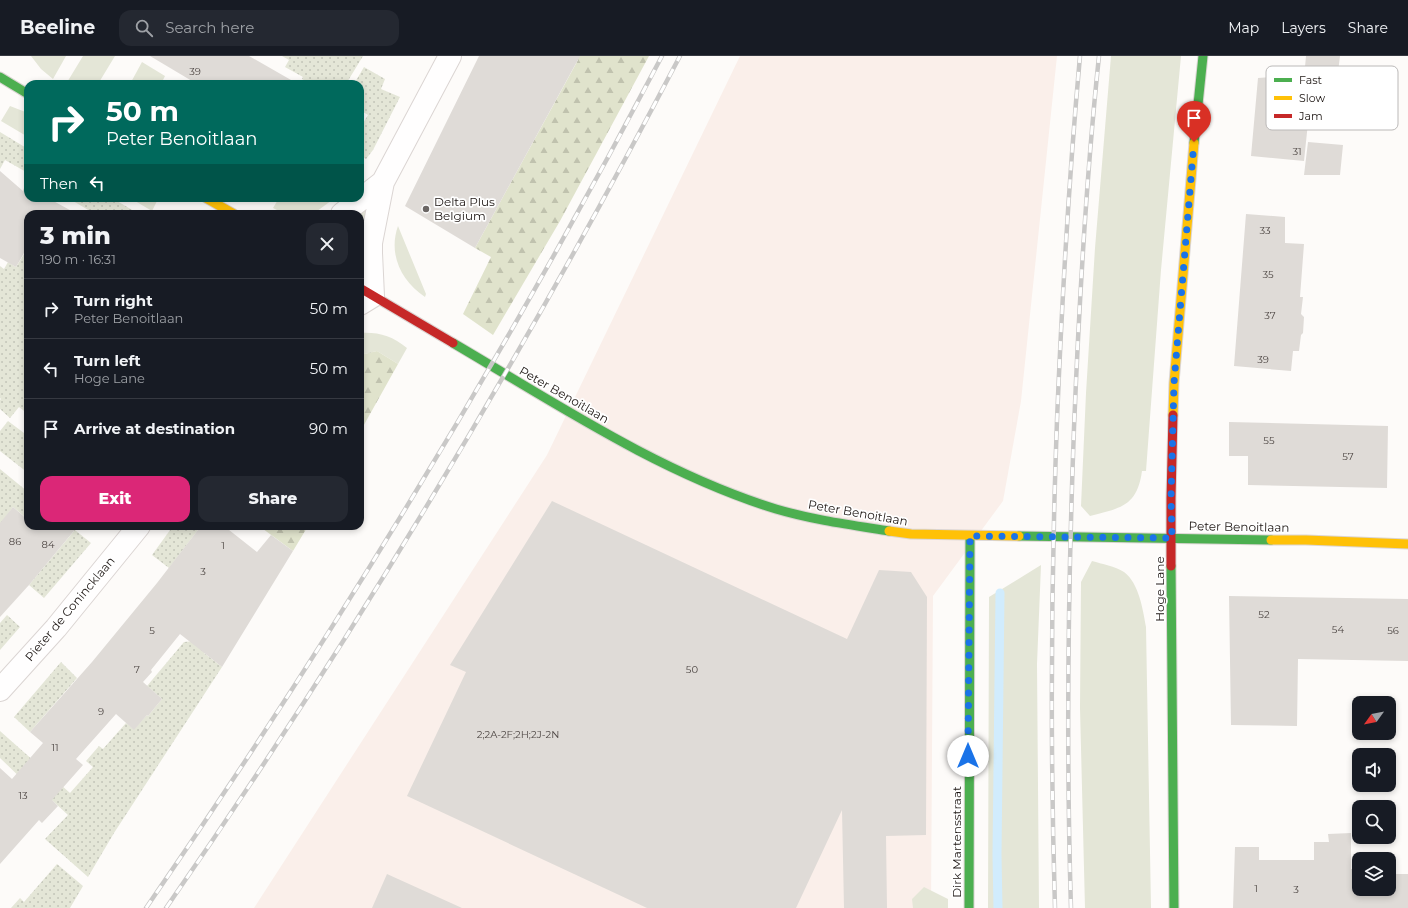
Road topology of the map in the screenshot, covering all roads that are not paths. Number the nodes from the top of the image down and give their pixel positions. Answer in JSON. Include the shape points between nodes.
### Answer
{"nodes":[{"id":1,"x":450,"y":56,"type":"edge"},
{"id":2,"x":1203,"y":56,"type":"edge"},
{"id":3,"x":0,"y":77,"type":"edge"},
{"id":4,"x":24,"y":92,"type":"edge"},
{"id":5,"x":384,"y":182,"type":"junction"},
{"id":6,"x":364,"y":197,"type":"edge"},
{"id":7,"x":213,"y":202,"type":"edge"},
{"id":8,"x":358,"y":202,"type":"edge"},
{"id":9,"x":227,"y":210,"type":"edge"},
{"id":10,"x":347,"y":210,"type":"edge"},
{"id":11,"x":364,"y":296,"type":"edge"},
{"id":12,"x":136,"y":530,"type":"edge"},
{"id":13,"x":970,"y":536,"type":"junction"},
{"id":14,"x":1172,"y":538,"type":"junction"},
{"id":15,"x":1408,"y":544,"type":"edge"},
{"id":16,"x":0,"y":690,"type":"edge"},
{"id":17,"x":969,"y":908,"type":"edge"},
{"id":18,"x":1174,"y":908,"type":"edge"}],
"edges":[{"from":1,"to":5,"type":"street"},
{"from":2,"to":14,"type":"street","name":"Hoge Lane","via":[[1174,383]]},
{"from":3,"to":4,"type":"street"},
{"from":5,"to":6,"type":"street"},
{"from":5,"to":11,"type":"street","via":[[371,243]]},
{"from":7,"to":9,"type":"street"},
{"from":8,"to":10,"type":"street"},
{"from":11,"to":13,"type":"street","name":"Peter Benoitlaan","via":[[602,431],[652,458],[722,490],[777,509],[838,523],[910,534]]},
{"from":12,"to":16,"type":"street","name":"Pieter de Conincklaan","via":[[56,628]]},
{"from":13,"to":14,"type":"street","name":"Peter Benoitlaan"},
{"from":13,"to":17,"type":"street","name":"Dirk Martensstraat"},
{"from":14,"to":15,"type":"street","name":"Peter Benoitlaan"},
{"from":14,"to":18,"type":"street","name":"Hoge Lane"}]}
